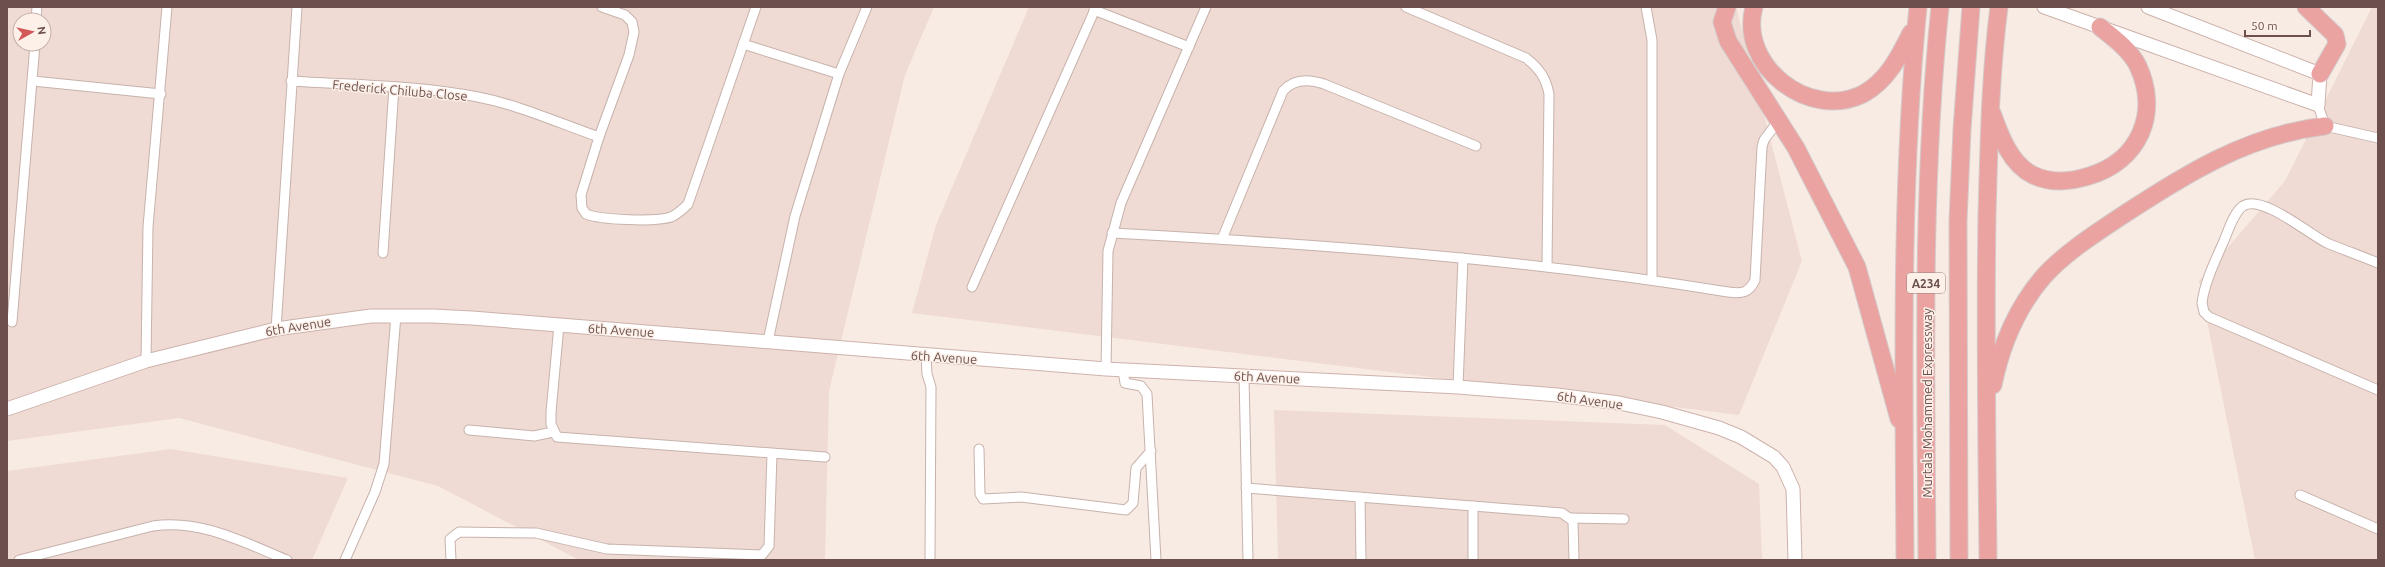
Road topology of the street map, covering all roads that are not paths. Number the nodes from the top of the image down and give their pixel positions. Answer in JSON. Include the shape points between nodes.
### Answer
{"nodes":[{"id":1,"x":167,"y":7,"type":"edge"},
{"id":2,"x":297,"y":7,"type":"edge"},
{"id":3,"x":602,"y":7,"type":"edge"},
{"id":4,"x":756,"y":7,"type":"edge"},
{"id":5,"x":867,"y":7,"type":"edge"},
{"id":6,"x":1206,"y":7,"type":"edge"},
{"id":7,"x":1406,"y":7,"type":"edge"},
{"id":8,"x":1646,"y":7,"type":"edge"},
{"id":9,"x":1727,"y":7,"type":"edge"},
{"id":10,"x":1754,"y":7,"type":"edge"},
{"id":11,"x":1940,"y":7,"type":"edge"},
{"id":12,"x":1971,"y":7,"type":"edge"},
{"id":13,"x":1999,"y":7,"type":"edge"},
{"id":14,"x":2044,"y":7,"type":"edge"},
{"id":15,"x":2148,"y":7,"type":"edge"},
{"id":16,"x":2306,"y":7,"type":"edge"},
{"id":17,"x":1095,"y":9,"type":"edge"},
{"id":18,"x":1917,"y":15,"type":"edge"},
{"id":19,"x":2100,"y":26,"type":"junction"},
{"id":20,"x":743,"y":44,"type":"junction"},
{"id":21,"x":1189,"y":47,"type":"junction"},
{"id":22,"x":35,"y":52,"type":"edge"},
{"id":23,"x":839,"y":74,"type":"junction"},
{"id":24,"x":2320,"y":74,"type":"junction"},
{"id":25,"x":33,"y":81,"type":"junction"},
{"id":26,"x":291,"y":81,"type":"junction"},
{"id":27,"x":394,"y":87,"type":"junction"},
{"id":28,"x":161,"y":94,"type":"junction"},
{"id":29,"x":2318,"y":105,"type":"junction"},
{"id":30,"x":1990,"y":109,"type":"junction"},
{"id":31,"x":1779,"y":120,"type":"junction"},
{"id":32,"x":2325,"y":126,"type":"junction"},
{"id":33,"x":599,"y":137,"type":"junction"},
{"id":34,"x":2378,"y":138,"type":"edge"},
{"id":35,"x":1476,"y":146,"type":"dead end"},
{"id":36,"x":1112,"y":233,"type":"junction"},
{"id":37,"x":1222,"y":239,"type":"junction"},
{"id":38,"x":383,"y":253,"type":"dead end"},
{"id":39,"x":1463,"y":258,"type":"junction"},
{"id":40,"x":2378,"y":263,"type":"edge"},
{"id":41,"x":1547,"y":266,"type":"junction"},
{"id":42,"x":1652,"y":280,"type":"junction"},
{"id":43,"x":972,"y":287,"type":"dead end"},
{"id":44,"x":396,"y":315,"type":"junction"},
{"id":45,"x":12,"y":322,"type":"dead end"},
{"id":46,"x":559,"y":325,"type":"junction"},
{"id":47,"x":276,"y":329,"type":"junction"},
{"id":48,"x":768,"y":341,"type":"junction"},
{"id":49,"x":926,"y":355,"type":"junction"},
{"id":50,"x":146,"y":361,"type":"junction"},
{"id":51,"x":1106,"y":369,"type":"junction"},
{"id":52,"x":1123,"y":370,"type":"junction"},
{"id":53,"x":1244,"y":376,"type":"junction"},
{"id":54,"x":1458,"y":387,"type":"junction"},
{"id":55,"x":2378,"y":390,"type":"edge"},
{"id":56,"x":7,"y":409,"type":"edge"},
{"id":57,"x":1987,"y":416,"type":"junction"},
{"id":58,"x":469,"y":430,"type":"dead end"},
{"id":59,"x":553,"y":432,"type":"junction"},
{"id":60,"x":1904,"y":440,"type":"junction"},
{"id":61,"x":979,"y":449,"type":"dead end"},
{"id":62,"x":1150,"y":451,"type":"junction"},
{"id":63,"x":772,"y":454,"type":"junction"},
{"id":64,"x":826,"y":457,"type":"dead end"},
{"id":65,"x":1246,"y":488,"type":"junction"},
{"id":66,"x":2300,"y":495,"type":"dead end"},
{"id":67,"x":1360,"y":498,"type":"junction"},
{"id":68,"x":1473,"y":506,"type":"junction"},
{"id":69,"x":1571,"y":518,"type":"junction"},
{"id":70,"x":1624,"y":519,"type":"dead end"},
{"id":71,"x":2378,"y":530,"type":"edge"},
{"id":72,"x":19,"y":560,"type":"edge"},
{"id":73,"x":287,"y":560,"type":"edge"},
{"id":74,"x":345,"y":560,"type":"edge"},
{"id":75,"x":451,"y":560,"type":"edge"},
{"id":76,"x":930,"y":560,"type":"edge"},
{"id":77,"x":1156,"y":560,"type":"edge"},
{"id":78,"x":1248,"y":560,"type":"edge"},
{"id":79,"x":1361,"y":560,"type":"edge"},
{"id":80,"x":1473,"y":560,"type":"edge"},
{"id":81,"x":1574,"y":560,"type":"edge"},
{"id":82,"x":1795,"y":560,"type":"edge"},
{"id":83,"x":1905,"y":560,"type":"edge"},
{"id":84,"x":1927,"y":560,"type":"edge"},
{"id":85,"x":1958,"y":560,"type":"edge"},
{"id":86,"x":1988,"y":560,"type":"edge"}],
"edges":[{"from":1,"to":28,"type":"street"},
{"from":2,"to":26,"type":"street"},
{"from":3,"to":33,"type":"street","via":[[625,15],[632,22],[634,32],[629,55]]},
{"from":4,"to":20,"type":"street"},
{"from":5,"to":23,"type":"street"},
{"from":6,"to":21,"type":"street"},
{"from":7,"to":41,"type":"street","via":[[1526,58],[1537,66],[1543,75],[1548,94]]},
{"from":8,"to":42,"type":"street","via":[[1652,40]]},
{"from":9,"to":31,"type":"highway","via":[[1722,22],[1728,41]]},
{"from":10,"to":18,"type":"highway","via":[[1752,30],[1758,51],[1770,71],[1792,90],[1804,96],[1823,100],[1862,94],[1879,82],[1892,70]]},
{"from":11,"to":84,"type":"highway","name":"Murtala Mohammed Expressway","number":"A234","via":[[1932,82],[1926,247]]},
{"from":12,"to":85,"type":"highway","number":"A234","via":[[1958,221]]},
{"from":13,"to":30,"type":"highway"},
{"from":14,"to":19,"type":"street"},
{"from":15,"to":24,"type":"street"},
{"from":16,"to":24,"type":"highway","via":[[2335,34],[2337,44]]},
{"from":17,"to":21,"type":"street"},
{"from":17,"to":43,"type":"street"},
{"from":18,"to":60,"type":"highway","name":"Murtala Mohammed Expressway","via":[[1908,144]]},
{"from":19,"to":29,"type":"street"},
{"from":19,"to":30,"type":"highway","via":[[2128,51],[2138,66],[2146,96],[2145,126],[2132,150],[2114,164],[2094,175],[2071,182],[2052,181],[2032,175],[2015,159],[2007,147]]},
{"from":20,"to":23,"type":"street"},
{"from":20,"to":33,"type":"street","via":[[691,195],[682,211],[670,217],[632,219],[594,217],[586,214],[582,208],[581,195]]},
{"from":21,"to":36,"type":"street","via":[[1121,203]]},
{"from":22,"to":25,"type":"street"},
{"from":23,"to":48,"type":"street","via":[[795,216]]},
{"from":24,"to":29,"type":"street"},
{"from":25,"to":28,"type":"street"},
{"from":25,"to":45,"type":"street"},
{"from":26,"to":27,"type":"street","name":"Frederick Chiluba Close"},
{"from":26,"to":47,"type":"street"},
{"from":27,"to":33,"type":"street","name":"Frederick Chiluba Close","via":[[479,97]]},
{"from":27,"to":38,"type":"street"},
{"from":28,"to":50,"type":"street","via":[[148,227]]},
{"from":29,"to":32,"type":"street"},
{"from":30,"to":57,"type":"highway"},
{"from":31,"to":42,"type":"street","via":[[1762,146],[1755,280],[1752,287],[1738,294]]},
{"from":31,"to":60,"type":"highway","via":[[1857,267]]},
{"from":32,"to":34,"type":"street"},
{"from":32,"to":57,"type":"highway","via":[[2267,137],[2224,154],[2168,185],[2076,247],[2044,276],[2021,308],[2002,348]]},
{"from":35,"to":37,"type":"street","via":[[1324,84],[1308,80],[1294,82],[1283,91]]},
{"from":36,"to":37,"type":"street"},
{"from":36,"to":51,"type":"street","via":[[1107,264]]},
{"from":37,"to":39,"type":"street"},
{"from":39,"to":41,"type":"street"},
{"from":39,"to":54,"type":"street"},
{"from":40,"to":55,"type":"street","via":[[2326,242],[2262,206],[2250,204],[2243,206],[2233,219],[2202,304],[2204,312],[2209,317]]},
{"from":41,"to":42,"type":"street"},
{"from":44,"to":46,"type":"street","name":"6th Avenue"},
{"from":44,"to":47,"type":"street","name":"6th Avenue","via":[[347,318]]},
{"from":44,"to":74,"type":"street","via":[[384,464],[375,492]]},
{"from":46,"to":48,"type":"street","name":"6th Avenue"},
{"from":46,"to":59,"type":"street","via":[[551,412]]},
{"from":47,"to":50,"type":"street","name":"6th Avenue"},
{"from":48,"to":49,"type":"street","name":"6th Avenue"},
{"from":49,"to":51,"type":"street","name":"6th Avenue"},
{"from":49,"to":76,"type":"street","via":[[931,387]]},
{"from":50,"to":56,"type":"street","name":"6th Avenue"},
{"from":51,"to":52,"type":"street","name":"6th Avenue"},
{"from":52,"to":53,"type":"street","name":"6th Avenue"},
{"from":52,"to":62,"type":"street","via":[[1125,383],[1141,386],[1147,394]]},
{"from":53,"to":54,"type":"street","name":"6th Avenue"},
{"from":53,"to":65,"type":"street"},
{"from":54,"to":82,"type":"street","name":"6th Avenue","via":[[1557,395],[1620,404],[1695,421],[1741,437],[1774,457],[1789,478],[1793,489],[1795,515]]},
{"from":57,"to":86,"type":"highway"},
{"from":58,"to":59,"type":"street","via":[[534,436]]},
{"from":59,"to":63,"type":"street","via":[[562,438]]},
{"from":60,"to":83,"type":"highway","name":"Murtala Mohammed Expressway"},
{"from":61,"to":62,"type":"street","via":[[980,494],[983,499],[1021,498],[1126,510],[1133,503],[1136,468]]},
{"from":62,"to":77,"type":"street"},
{"from":63,"to":64,"type":"street"},
{"from":63,"to":75,"type":"street","via":[[769,546],[762,555],[608,549],[536,533],[459,532],[450,540]]},
{"from":65,"to":67,"type":"street"},
{"from":65,"to":78,"type":"street"},
{"from":66,"to":71,"type":"street"},
{"from":67,"to":68,"type":"street"},
{"from":67,"to":79,"type":"street"},
{"from":68,"to":69,"type":"street","via":[[1562,513]]},
{"from":68,"to":80,"type":"street"},
{"from":69,"to":70,"type":"street"},
{"from":69,"to":81,"type":"street","via":[[1574,528]]},
{"from":72,"to":73,"type":"street","via":[[174,523],[197,526]]}]}
